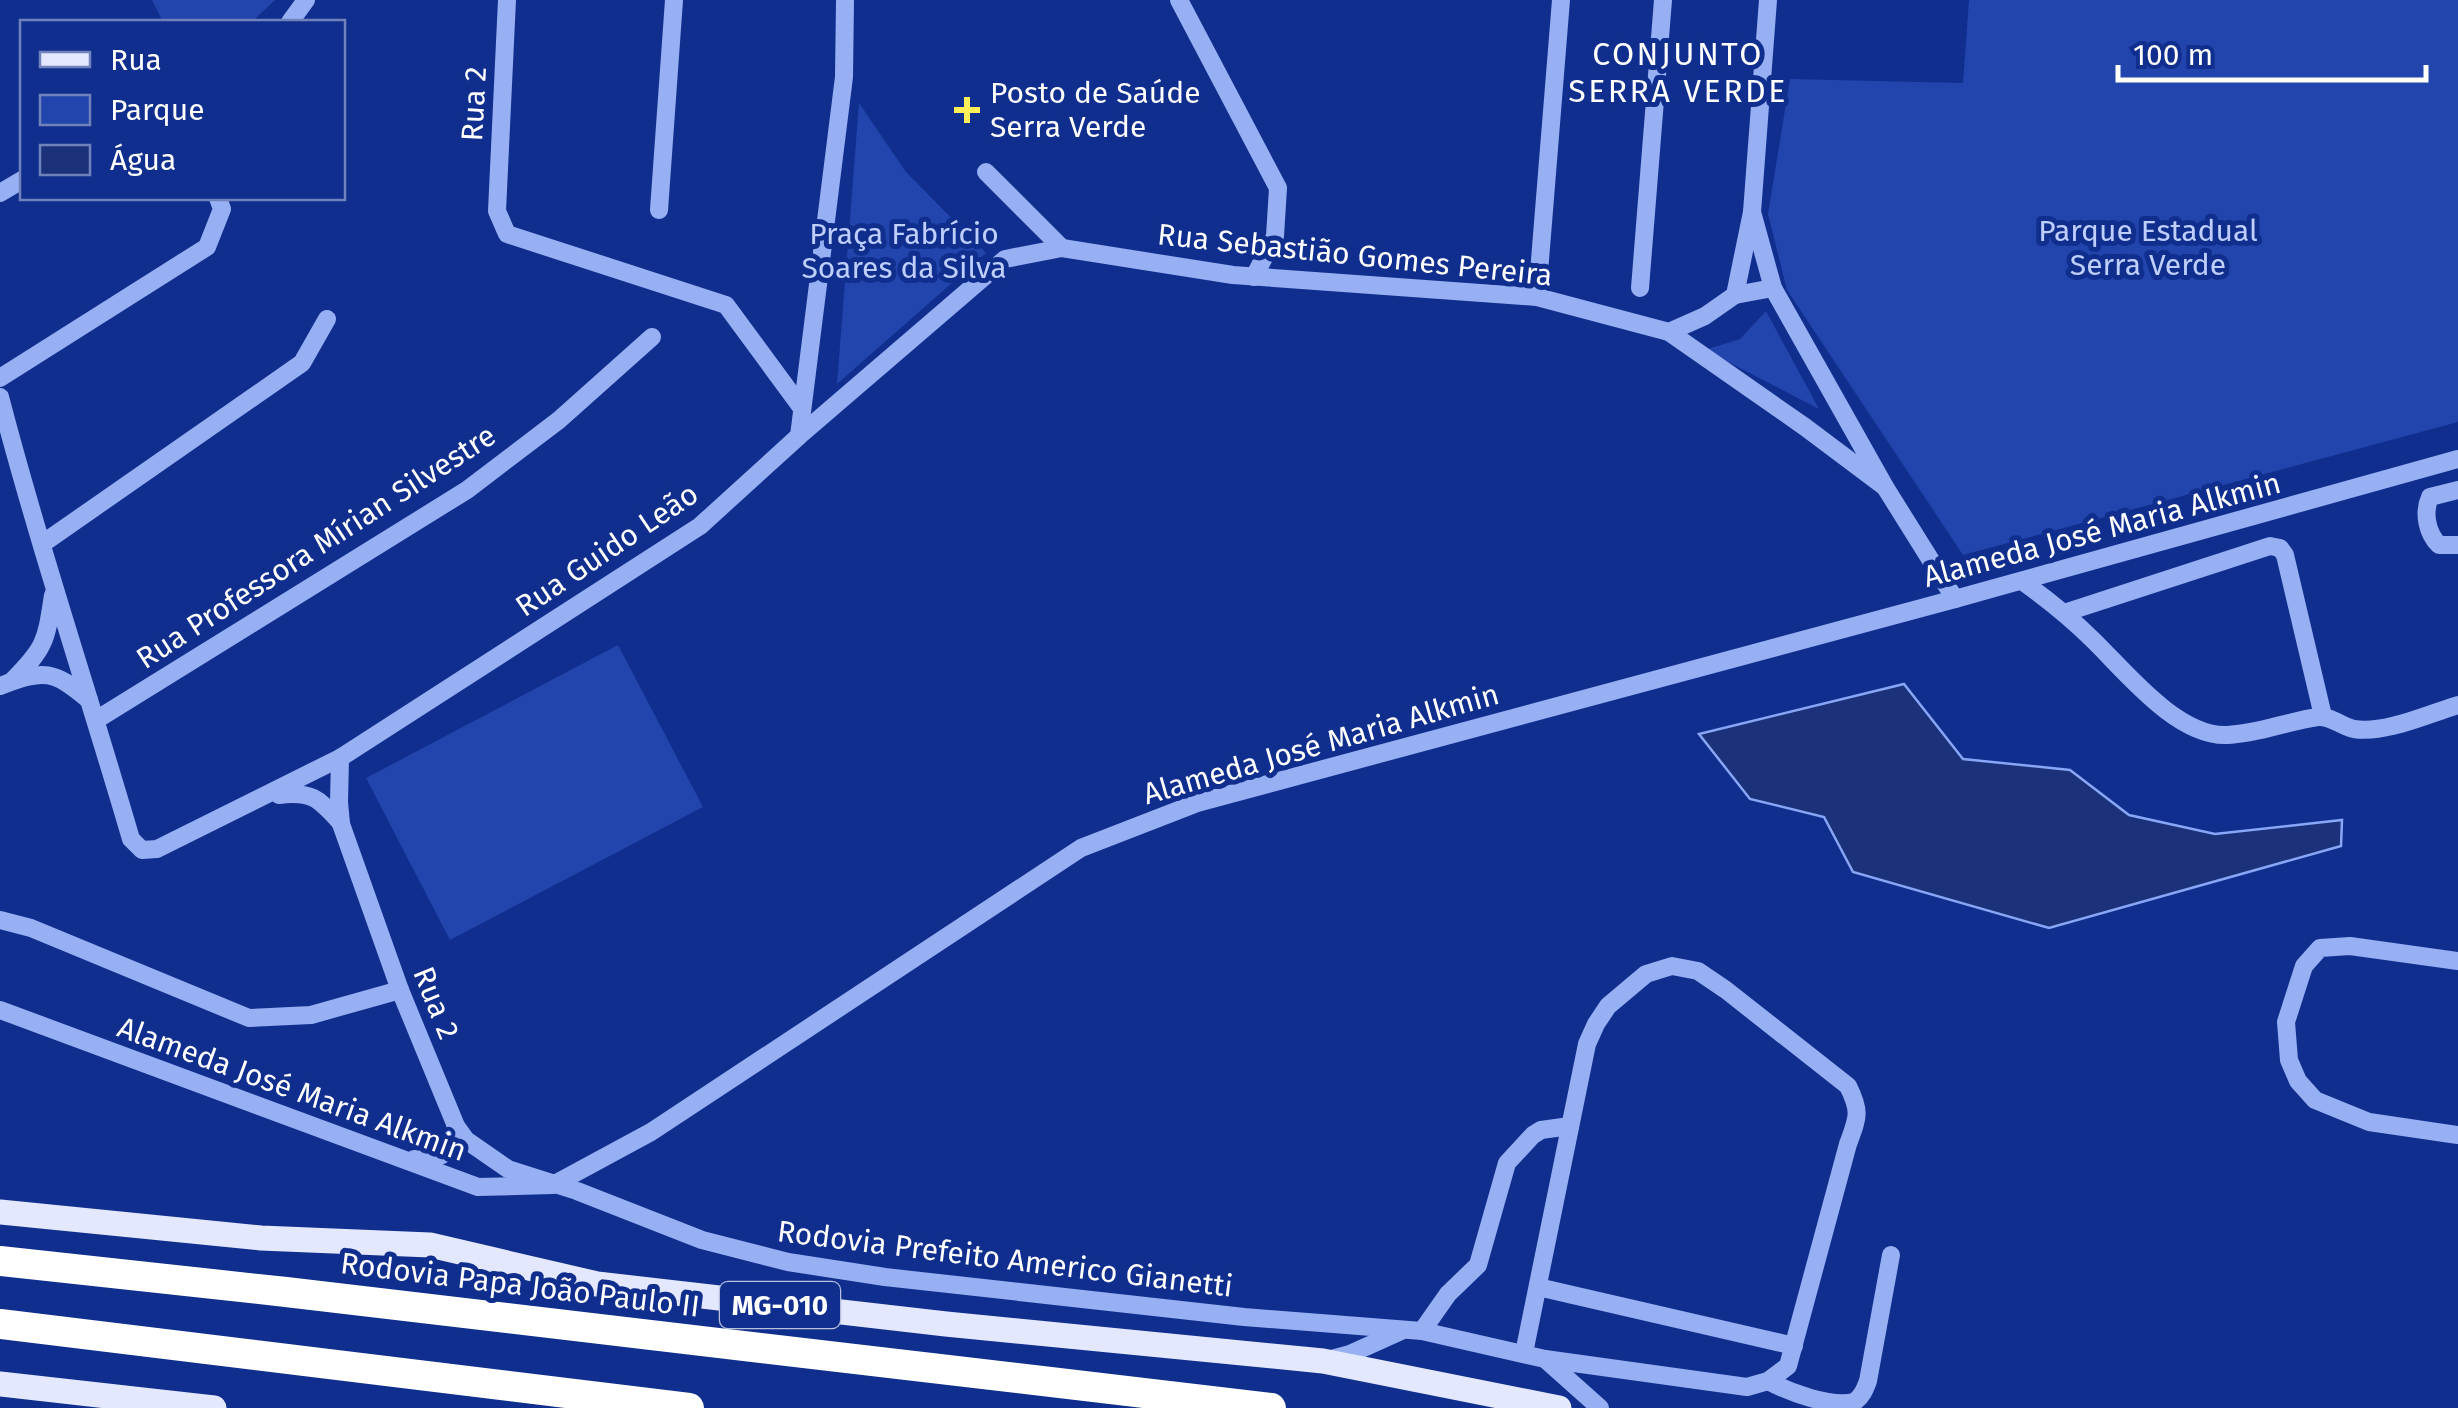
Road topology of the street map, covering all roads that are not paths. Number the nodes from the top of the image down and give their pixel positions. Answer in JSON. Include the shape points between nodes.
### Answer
{"nodes":[{"id":1,"x":507,"y":0,"type":"edge"},
{"id":2,"x":674,"y":0,"type":"edge"},
{"id":3,"x":844,"y":0,"type":"edge"},
{"id":4,"x":1179,"y":0,"type":"edge"},
{"id":5,"x":1561,"y":0,"type":"edge"},
{"id":6,"x":1664,"y":0,"type":"edge"},
{"id":7,"x":1768,"y":0,"type":"edge"},
{"id":8,"x":986,"y":172,"type":"dead end"},
{"id":9,"x":219,"y":200,"type":"edge"},
{"id":10,"x":659,"y":210,"type":"dead end"},
{"id":11,"x":1752,"y":212,"type":"junction"},
{"id":12,"x":1062,"y":248,"type":"junction"},
{"id":13,"x":1254,"y":276,"type":"junction"},
{"id":14,"x":1640,"y":288,"type":"dead end"},
{"id":15,"x":1774,"y":288,"type":"junction"},
{"id":16,"x":1736,"y":296,"type":"junction"},
{"id":17,"x":1537,"y":297,"type":"junction"},
{"id":18,"x":326,"y":320,"type":"dead end"},
{"id":19,"x":1669,"y":332,"type":"junction"},
{"id":20,"x":652,"y":337,"type":"dead end"},
{"id":21,"x":0,"y":378,"type":"edge"},
{"id":22,"x":0,"y":398,"type":"edge"},
{"id":23,"x":801,"y":407,"type":"junction"},
{"id":24,"x":1841,"y":407,"type":"junction"},
{"id":25,"x":1805,"y":427,"type":"junction"},
{"id":26,"x":4,"y":429,"type":"edge"},
{"id":27,"x":799,"y":436,"type":"junction"},
{"id":28,"x":2458,"y":460,"type":"edge"},
{"id":29,"x":1885,"y":487,"type":"junction"},
{"id":30,"x":2458,"y":490,"type":"edge"},
{"id":31,"x":42,"y":544,"type":"junction"},
{"id":32,"x":2458,"y":544,"type":"edge"},
{"id":33,"x":2022,"y":580,"type":"junction"},
{"id":34,"x":54,"y":588,"type":"junction"},
{"id":35,"x":1955,"y":600,"type":"junction"},
{"id":36,"x":2064,"y":612,"type":"junction"},
{"id":37,"x":6,"y":684,"type":"edge"},
{"id":38,"x":2458,"y":705,"type":"edge"},
{"id":39,"x":94,"y":711,"type":"junction"},
{"id":40,"x":2323,"y":716,"type":"junction"},
{"id":41,"x":340,"y":758,"type":"junction"},
{"id":42,"x":266,"y":796,"type":"junction"},
{"id":43,"x":342,"y":824,"type":"junction"},
{"id":44,"x":0,"y":920,"type":"edge"},
{"id":45,"x":2458,"y":961,"type":"edge"},
{"id":46,"x":400,"y":990,"type":"junction"},
{"id":47,"x":0,"y":1010,"type":"edge"},
{"id":48,"x":456,"y":1126,"type":"junction"},
{"id":49,"x":1570,"y":1126,"type":"junction"},
{"id":50,"x":2458,"y":1135,"type":"edge"},
{"id":51,"x":398,"y":1158,"type":"junction"},
{"id":52,"x":553,"y":1185,"type":"junction"},
{"id":53,"x":0,"y":1212,"type":"edge"},
{"id":54,"x":1891,"y":1255,"type":"dead end"},
{"id":55,"x":0,"y":1261,"type":"edge"},
{"id":56,"x":1538,"y":1287,"type":"junction"},
{"id":57,"x":0,"y":1324,"type":"edge"},
{"id":58,"x":1402,"y":1331,"type":"junction"},
{"id":59,"x":1422,"y":1331,"type":"junction"},
{"id":60,"x":1794,"y":1346,"type":"junction"},
{"id":61,"x":1524,"y":1353,"type":"junction"},
{"id":62,"x":1545,"y":1358,"type":"junction"},
{"id":63,"x":1323,"y":1362,"type":"junction"},
{"id":64,"x":1768,"y":1380,"type":"junction"},
{"id":65,"x":0,"y":1384,"type":"edge"},
{"id":66,"x":214,"y":1408,"type":"edge"},
{"id":67,"x":690,"y":1408,"type":"edge"},
{"id":68,"x":1271,"y":1408,"type":"edge"},
{"id":69,"x":1559,"y":1408,"type":"edge"},
{"id":70,"x":1600,"y":1408,"type":"edge"}],
"edges":[{"from":1,"to":23,"type":"street","name":"Rua 2","via":[[497,211],[507,234],[726,304]]},
{"from":2,"to":10,"type":"street"},
{"from":3,"to":23,"type":"street","via":[[844,77]]},
{"from":4,"to":13,"type":"street","via":[[1278,188],[1275,236]]},
{"from":5,"to":17,"type":"street"},
{"from":6,"to":14,"type":"street"},
{"from":7,"to":11,"type":"street"},
{"from":8,"to":12,"type":"street"},
{"from":9,"to":21,"type":"street","via":[[222,209],[207,247]]},
{"from":11,"to":15,"type":"street"},
{"from":11,"to":16,"type":"street"},
{"from":12,"to":13,"type":"street","name":"Rua Sebastião Gomes Pereira"},
{"from":12,"to":27,"type":"street","name":"Rua Sebastião Gomes Pereira","via":[[1005,258]]},
{"from":13,"to":17,"type":"street","name":"Rua Sebastião Gomes Pereira"},
{"from":15,"to":16,"type":"street"},
{"from":15,"to":24,"type":"street"},
{"from":16,"to":19,"type":"street"},
{"from":17,"to":19,"type":"street","name":"Rua Sebastião Gomes Pereira"},
{"from":18,"to":31,"type":"street","via":[[302,363]]},
{"from":19,"to":25,"type":"street"},
{"from":20,"to":39,"type":"street","name":"Rua Professora Mírian Silvestre","via":[[467,490]]},
{"from":22,"to":26,"type":"street"},
{"from":23,"to":27,"type":"street"},
{"from":24,"to":25,"type":"street"},
{"from":24,"to":29,"type":"street"},
{"from":25,"to":29,"type":"street"},
{"from":26,"to":31,"type":"street"},
{"from":27,"to":41,"type":"street","name":"Rua Guido Leão","via":[[700,526]]},
{"from":28,"to":33,"type":"street","name":"Alameda José Maria Alkmin"},
{"from":29,"to":35,"type":"street"},
{"from":30,"to":32,"type":"street","via":[[2426,505],[2432,538],[2439,545]]},
{"from":31,"to":34,"type":"street"},
{"from":33,"to":35,"type":"street","name":"Alameda José Maria Alkmin"},
{"from":33,"to":36,"type":"street"},
{"from":34,"to":37,"type":"street","via":[[42,647]]},
{"from":34,"to":39,"type":"street"},
{"from":35,"to":52,"type":"street","name":"Alameda José Maria Alkmin","via":[[1196,803],[1081,848],[652,1132]]},
{"from":36,"to":40,"type":"street","via":[[2132,682],[2207,732],[2227,735]]},
{"from":36,"to":40,"type":"street","via":[[2280,548]]},
{"from":37,"to":39,"type":"street","via":[[53,674]]},
{"from":38,"to":40,"type":"street","via":[[2387,727],[2354,728]]},
{"from":39,"to":42,"type":"street","name":"Rua Guido Leão","via":[[131,839],[142,850],[157,849]]},
{"from":41,"to":42,"type":"street","name":"Rua Guido Leão"},
{"from":41,"to":43,"type":"street","name":"Rua 2"},
{"from":42,"to":43,"type":"street","via":[[306,794]]},
{"from":43,"to":46,"type":"street","name":"Rua 2"},
{"from":44,"to":46,"type":"street","via":[[249,1018],[311,1016]]},
{"from":45,"to":50,"type":"street","via":[[2320,948],[2304,966],[2286,1022],[2290,1060],[2315,1100],[2368,1122]]},
{"from":46,"to":48,"type":"street","name":"Rua 2"},
{"from":47,"to":51,"type":"street","name":"Alameda José Maria Alkmin"},
{"from":48,"to":51,"type":"street","via":[[441,1158]]},
{"from":48,"to":52,"type":"street","name":"Rodovia Prefeito Americo Gianetti","via":[[508,1169]]},
{"from":49,"to":56,"type":"street"},
{"from":49,"to":59,"type":"street","via":[[1541,1130],[1507,1163],[1478,1264]]},
{"from":49,"to":60,"type":"street","via":[[1596,1024],[1646,974],[1672,966],[1698,972],[1726,990],[1848,1086],[1857,1120]]},
{"from":51,"to":52,"type":"street","name":"Alameda José Maria Alkmin","via":[[478,1186]]},
{"from":52,"to":58,"type":"street","name":"Rodovia Prefeito Americo Gianetti","via":[[702,1240],[788,1262]]},
{"from":53,"to":63,"type":"main road","number":"MG-010","via":[[261,1238],[430,1245],[597,1284]]},
{"from":54,"to":64,"type":"street","via":[[1862,1395],[1837,1406]]},
{"from":55,"to":68,"type":"highway","name":"Rodovia Papa João Paulo II","number":"MG-010"},
{"from":56,"to":60,"type":"street"},
{"from":56,"to":61,"type":"street"},
{"from":57,"to":67,"type":"highway"},
{"from":58,"to":59,"type":"street","name":"Rodovia Prefeito Americo Gianetti"},
{"from":58,"to":63,"type":"street"},
{"from":59,"to":61,"type":"street","name":"Rodovia Prefeito Americo Gianetti"},
{"from":60,"to":64,"type":"street","via":[[1788,1366]]},
{"from":61,"to":62,"type":"street","name":"Rodovia Prefeito Americo Gianetti"},
{"from":62,"to":64,"type":"street","name":"Rodovia Prefeito Americo Gianetti","via":[[1747,1388]]},
{"from":62,"to":70,"type":"street"},
{"from":63,"to":69,"type":"main road","number":"MG-010"},
{"from":65,"to":66,"type":"main road"}]}
